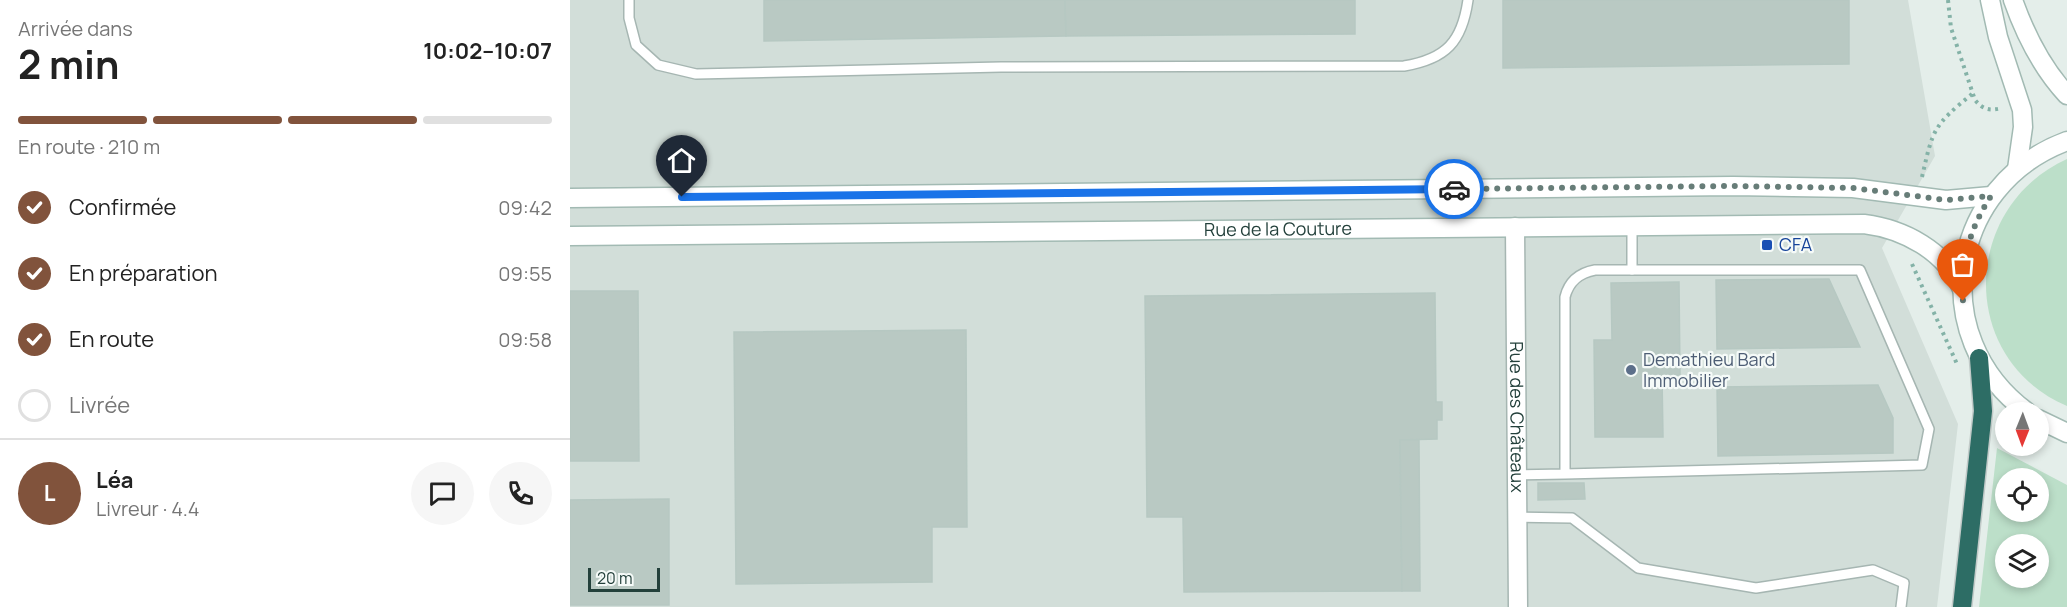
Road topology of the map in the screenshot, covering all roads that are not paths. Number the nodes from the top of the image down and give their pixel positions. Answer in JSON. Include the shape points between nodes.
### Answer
{"nodes":[{"id":1,"x":629,"y":0,"type":"edge"},
{"id":2,"x":1468,"y":0,"type":"edge"},
{"id":3,"x":1990,"y":0,"type":"edge"},
{"id":4,"x":2013,"y":0,"type":"edge"},
{"id":5,"x":2067,"y":94,"type":"edge"},
{"id":6,"x":2067,"y":141,"type":"edge"},
{"id":7,"x":2017,"y":169,"type":"junction"},
{"id":8,"x":1991,"y":196,"type":"junction"},
{"id":9,"x":570,"y":198,"type":"edge"},
{"id":10,"x":1632,"y":226,"type":"junction"},
{"id":11,"x":1515,"y":227,"type":"junction"},
{"id":12,"x":570,"y":236,"type":"edge"},
{"id":13,"x":1632,"y":270,"type":"junction"},
{"id":14,"x":1962,"y":290,"type":"junction"},
{"id":15,"x":1979,"y":358,"type":"junction"},
{"id":16,"x":2016,"y":402,"type":"edge"},
{"id":17,"x":2049,"y":424,"type":"edge"},
{"id":18,"x":2067,"y":433,"type":"edge"},
{"id":19,"x":1565,"y":474,"type":"junction"},
{"id":20,"x":1517,"y":475,"type":"junction"},
{"id":21,"x":1517,"y":517,"type":"junction"},
{"id":22,"x":1518,"y":607,"type":"edge"},
{"id":23,"x":1902,"y":607,"type":"edge"},
{"id":24,"x":1962,"y":607,"type":"edge"}],
"edges":[{"from":1,"to":2,"type":"lane","via":[[636,45],[658,65],[696,74],[1001,67],[1404,66],[1436,57],[1452,44],[1462,27]]},
{"from":3,"to":7,"type":"street","via":[[2022,110],[2023,134]]},
{"from":4,"to":5,"type":"street","via":[[2038,55]]},
{"from":6,"to":7,"type":"street"},
{"from":7,"to":8,"type":"street"},
{"from":8,"to":9,"type":"street","via":[[1946,200],[1853,188],[1733,186]]},
{"from":8,"to":14,"type":"street","via":[[1969,240]]},
{"from":10,"to":11,"type":"street","name":"Rue de la Couture"},
{"from":10,"to":13,"type":"lane"},
{"from":10,"to":14,"type":"street","name":"Rue de la Couture","via":[[1875,225],[1919,241],[1942,262]]},
{"from":11,"to":12,"type":"street","name":"Rue de la Couture"},
{"from":11,"to":20,"type":"street","name":"Rue des Châteaux"},
{"from":13,"to":19,"type":"lane","via":[[1586,272],[1567,289]]},
{"from":13,"to":19,"type":"lane","via":[[1860,270],[1929,429],[1922,465]]},
{"from":14,"to":15,"type":"street","via":[[1967,324]]},
{"from":15,"to":16,"type":"street","via":[[2001,389]]},
{"from":15,"to":24,"type":"highway","via":[[1983,411]]},
{"from":17,"to":18,"type":"street"},
{"from":19,"to":20,"type":"lane"},
{"from":20,"to":21,"type":"street","name":"Rue des Châteaux"},
{"from":21,"to":22,"type":"street","name":"Rue des Châteaux"},
{"from":21,"to":23,"type":"lane","via":[[1572,518],[1638,568],[1756,588],[1873,570],[1904,583]]}]}
